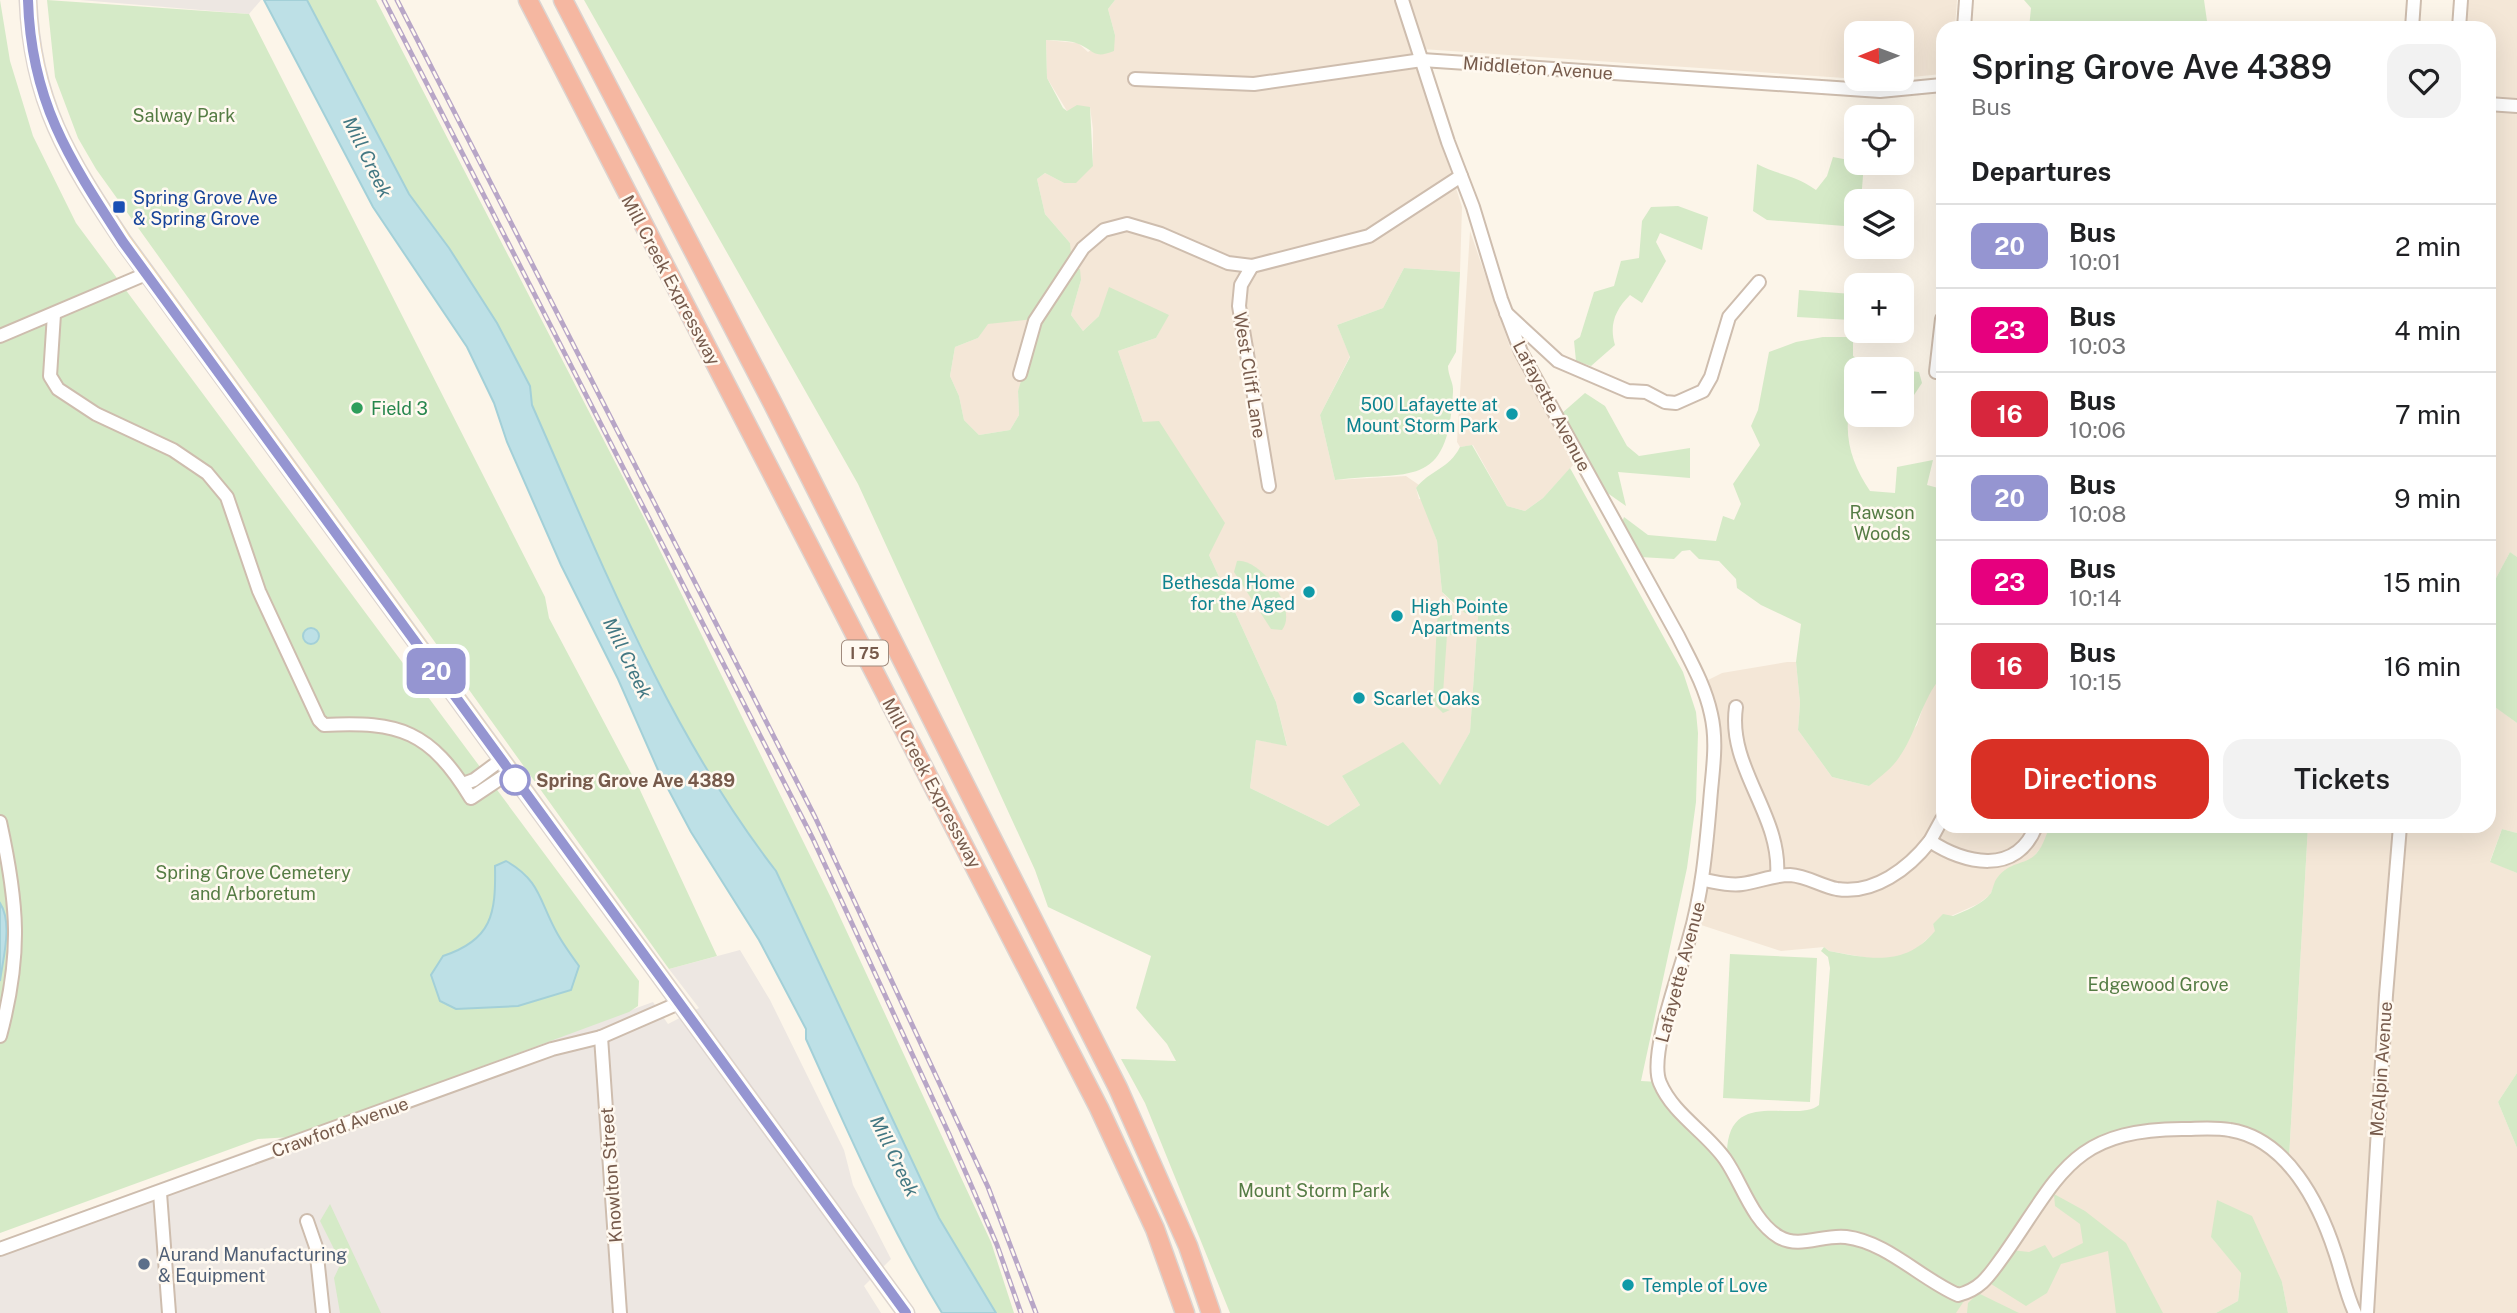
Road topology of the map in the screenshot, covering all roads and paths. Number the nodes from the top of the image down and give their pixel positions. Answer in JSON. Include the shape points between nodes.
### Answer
{"nodes":[{"id":1,"x":527,"y":0,"type":"edge"},
{"id":2,"x":563,"y":0,"type":"edge"},
{"id":3,"x":1402,"y":0,"type":"edge"},
{"id":4,"x":1966,"y":0,"type":"edge"},
{"id":5,"x":2414,"y":0,"type":"edge"},
{"id":6,"x":2461,"y":0,"type":"edge"},
{"id":7,"x":27,"y":1,"type":"edge"},
{"id":8,"x":1964,"y":21,"type":"edge"},
{"id":9,"x":2412,"y":21,"type":"edge"},
{"id":10,"x":2460,"y":21,"type":"edge"},
{"id":11,"x":1422,"y":60,"type":"junction"},
{"id":12,"x":1135,"y":79,"type":"dead end"},
{"id":13,"x":1936,"y":86,"type":"edge"},
{"id":14,"x":2496,"y":105,"type":"edge"},
{"id":15,"x":2517,"y":106,"type":"edge"},
{"id":16,"x":1461,"y":176,"type":"junction"},
{"id":17,"x":1252,"y":267,"type":"junction"},
{"id":18,"x":146,"y":274,"type":"junction"},
{"id":19,"x":1759,"y":282,"type":"dead end"},
{"id":20,"x":1506,"y":313,"type":"junction"},
{"id":21,"x":54,"y":314,"type":"junction"},
{"id":22,"x":0,"y":336,"type":"edge"},
{"id":23,"x":1020,"y":374,"type":"dead end"},
{"id":24,"x":1269,"y":486,"type":"dead end"},
{"id":25,"x":1736,"y":706,"type":"dead end"},
{"id":26,"x":505,"y":766,"type":"junction"},
{"id":27,"x":463,"y":784,"type":"junction"},
{"id":28,"x":0,"y":822,"type":"edge"},
{"id":29,"x":1936,"y":830,"type":"edge"},
{"id":30,"x":2031,"y":833,"type":"edge"},
{"id":31,"x":2399,"y":833,"type":"edge"},
{"id":32,"x":1930,"y":841,"type":"junction"},
{"id":33,"x":1777,"y":876,"type":"junction"},
{"id":34,"x":1704,"y":880,"type":"junction"},
{"id":35,"x":679,"y":1003,"type":"junction"},
{"id":36,"x":0,"y":1037,"type":"edge"},
{"id":37,"x":601,"y":1037,"type":"junction"},
{"id":38,"x":160,"y":1193,"type":"junction"},
{"id":39,"x":307,"y":1221,"type":"dead end"},
{"id":40,"x":0,"y":1249,"type":"edge"},
{"id":41,"x":169,"y":1313,"type":"edge"},
{"id":42,"x":323,"y":1313,"type":"edge"},
{"id":43,"x":620,"y":1313,"type":"edge"},
{"id":44,"x":906,"y":1313,"type":"edge"},
{"id":45,"x":1185,"y":1313,"type":"edge"},
{"id":46,"x":1211,"y":1313,"type":"edge"},
{"id":47,"x":2355,"y":1313,"type":"edge"},
{"id":48,"x":2367,"y":1313,"type":"edge"}],
"edges":[{"from":1,"to":45,"type":"highway","name":"Mill Creek Expressway","number":"I 75","via":[[1099,1108],[1155,1229]]},
{"from":2,"to":46,"type":"highway","name":"Mill Creek Expressway","number":"I 75","via":[[1118,1088],[1183,1233]]},
{"from":3,"to":11,"type":"street","name":"Lafayette Avenue"},
{"from":4,"to":8,"type":"street"},
{"from":5,"to":9,"type":"street"},
{"from":6,"to":10,"type":"street"},
{"from":7,"to":18,"type":"main road","via":[[38,80],[59,139]]},
{"from":11,"to":12,"type":"street","name":"Middleton Avenue","via":[[1254,84]]},
{"from":11,"to":13,"type":"street","name":"Middleton Avenue","via":[[1880,91]]},
{"from":11,"to":16,"type":"street","name":"Lafayette Avenue"},
{"from":14,"to":15,"type":"street"},
{"from":16,"to":17,"type":"street","via":[[1369,236]]},
{"from":16,"to":20,"type":"street","name":"Lafayette Avenue"},
{"from":17,"to":23,"type":"street","via":[[1228,263],[1161,234],[1116,224],[1083,248],[1035,322]]},
{"from":17,"to":24,"type":"street","name":"West Cliff Lane","via":[[1241,285],[1239,306]]},
{"from":18,"to":21,"type":"street"},
{"from":18,"to":26,"type":"main road"},
{"from":19,"to":20,"type":"street","via":[[1729,317],[1703,391],[1676,403],[1628,391],[1558,361]]},
{"from":20,"to":34,"type":"street","name":"Lafayette Avenue","via":[[1521,352],[1701,681],[1715,737]]},
{"from":21,"to":22,"type":"street"},
{"from":21,"to":27,"type":"street","via":[[50,376],[58,389],[108,421],[173,450],[207,473],[228,497],[259,591],[324,726],[365,722],[405,732],[438,754]]},
{"from":25,"to":33,"type":"street","via":[[1736,745],[1772,831],[1779,859]]},
{"from":26,"to":27,"type":"street"},
{"from":26,"to":27,"type":"street","via":[[471,798]]},
{"from":26,"to":35,"type":"main road"},
{"from":28,"to":36,"type":"street","via":[[13,881],[18,942]]},
{"from":29,"to":32,"type":"street"},
{"from":30,"to":32,"type":"street","via":[[2019,850],[1984,862],[1959,858]]},
{"from":31,"to":48,"type":"street","name":"McAlpin Avenue"},
{"from":32,"to":33,"type":"street","via":[[1906,867],[1862,888],[1838,889],[1800,876]]},
{"from":33,"to":34,"type":"street","via":[[1740,884]]},
{"from":34,"to":47,"type":"street","name":"Lafayette Avenue","via":[[1673,986],[1658,1061],[1659,1082],[1675,1107],[1720,1152],[1756,1213],[1777,1236],[1794,1242],[1835,1236],[1861,1240],[1958,1295],[1984,1283],[2062,1172],[2091,1146],[2147,1131],[2229,1130],[2260,1141],[2305,1185]]},
{"from":35,"to":37,"type":"street","name":"Crawford Avenue"},
{"from":35,"to":44,"type":"main road"},
{"from":37,"to":38,"type":"street","name":"Crawford Avenue","via":[[552,1049]]},
{"from":37,"to":43,"type":"street","name":"Knowlton Street"},
{"from":38,"to":40,"type":"street","name":"Crawford Avenue"},
{"from":38,"to":41,"type":"street"},
{"from":39,"to":42,"type":"street","via":[[316,1248]]}]}
